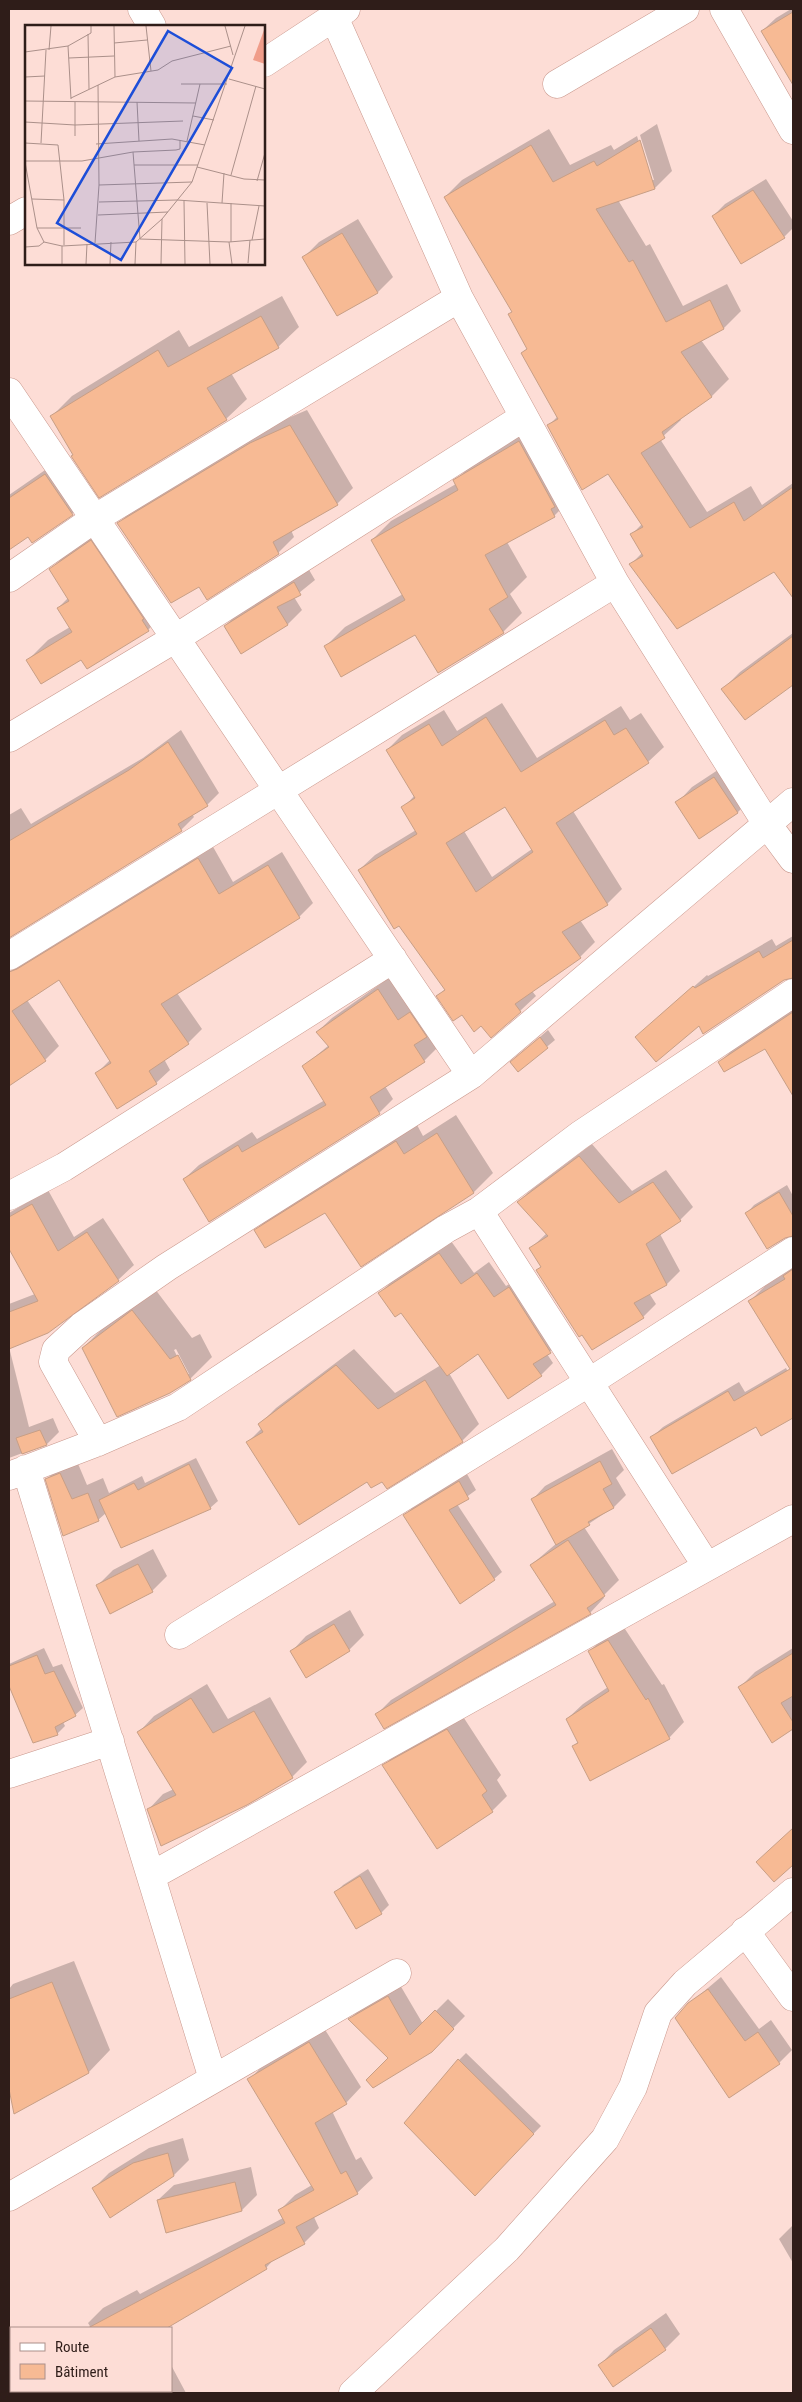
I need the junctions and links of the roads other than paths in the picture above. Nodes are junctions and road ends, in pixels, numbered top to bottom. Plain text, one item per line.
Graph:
1 (142, 9) edge
2 (685, 9) edge
3 (724, 9) edge
4 (340, 13) edge
5 (151, 25) edge
6 (265, 62) edge
7 (557, 84) dead end
8 (793, 130) edge
9 (25, 212) edge
10 (9, 221) edge
11 (459, 298) junction
12 (9, 392) edge
13 (524, 417) junction
14 (94, 519) junction
15 (9, 578) edge
16 (615, 583) junction
17 (176, 638) junction
18 (9, 738) edge
19 (279, 791) junction
20 (793, 802) edge
21 (767, 824) junction
22 (793, 859) edge
23 (9, 956) edge
24 (393, 959) junction
25 (793, 993) edge
26 (471, 1075) junction
27 (9, 1196) edge
28 (479, 1211) junction
29 (793, 1250) edge
30 (588, 1383) junction
31 (98, 1442) junction
32 (17, 1472) edge
33 (793, 1519) edge
34 (706, 1565) junction
35 (179, 1635) dead end
36 (110, 1741) junction
37 (9, 1774) edge
38 (151, 1876) junction
39 (793, 1892) edge
40 (745, 1931) junction
41 (397, 1973) dead end
42 (793, 1997) edge
43 (213, 2079) junction
44 (9, 2197) edge
45 (354, 2393) edge

1 - 5 street
2 - 7 street
3 - 8 street
4 - 6 street
4 - 11 street
9 - 10 street
11 - 13 street
11 - 14 street
12 - 14 street
13 - 16 street
13 - 17 street
14 - 15 street
14 - 17 street
16 - 19 street
16 - 21 street
17 - 18 street
17 - 19 street
19 - 23 street
19 - 24 street
20 - 21 street
21 - 22 street
21 - 26 street
24 - 26 street
24 - 27 street
25 - 28 street
26 - 31 street
28 - 30 street
28 - 31 street
29 - 30 street
30 - 34 street
30 - 35 street
31 - 32 street
32 - 36 street
33 - 34 street
34 - 38 street
36 - 37 street
36 - 38 street
38 - 43 street
39 - 40 street
40 - 42 street
40 - 45 street
41 - 43 street
43 - 44 street

